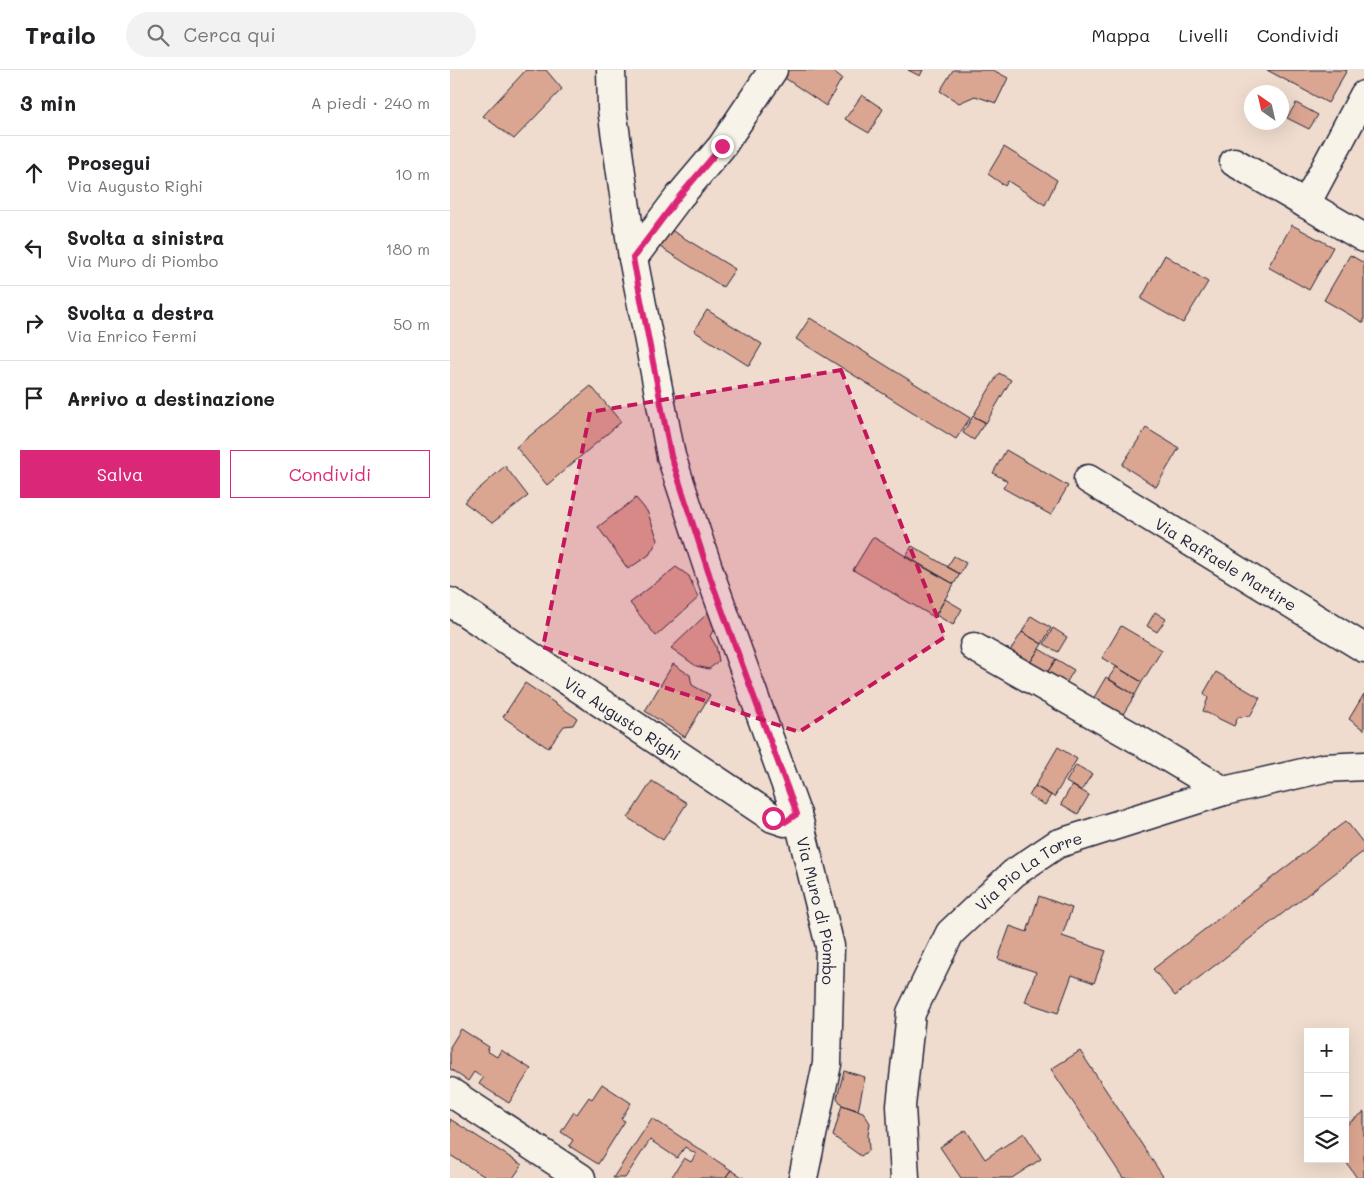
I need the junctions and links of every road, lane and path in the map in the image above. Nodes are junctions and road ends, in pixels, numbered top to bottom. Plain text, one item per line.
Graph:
1 (610, 70) edge
2 (773, 70) edge
3 (1364, 95) edge
4 (1234, 162) dead end
5 (1306, 204) junction
6 (1364, 238) edge
7 (633, 258) junction
8 (1088, 479) dead end
9 (450, 602) edge
10 (974, 647) dead end
11 (1364, 648) edge
12 (1364, 766) edge
13 (1224, 791) junction
14 (797, 814) junction
15 (450, 1092) edge
16 (581, 1178) edge
17 (803, 1178) edge
18 (905, 1178) edge

1 - 7 street, Via Muro di Piombo
2 - 7 street
3 - 5 street
4 - 5 street
5 - 6 street
7 - 14 street, Via Muro di Piombo
8 - 11 street, Via Raffaele Martire
9 - 14 street, Via Augusto Righi
10 - 13 street
12 - 13 street, Via Pio La Torre
13 - 18 street, Via Pio La Torre
14 - 17 street, Via Muro di Piombo
15 - 16 street

